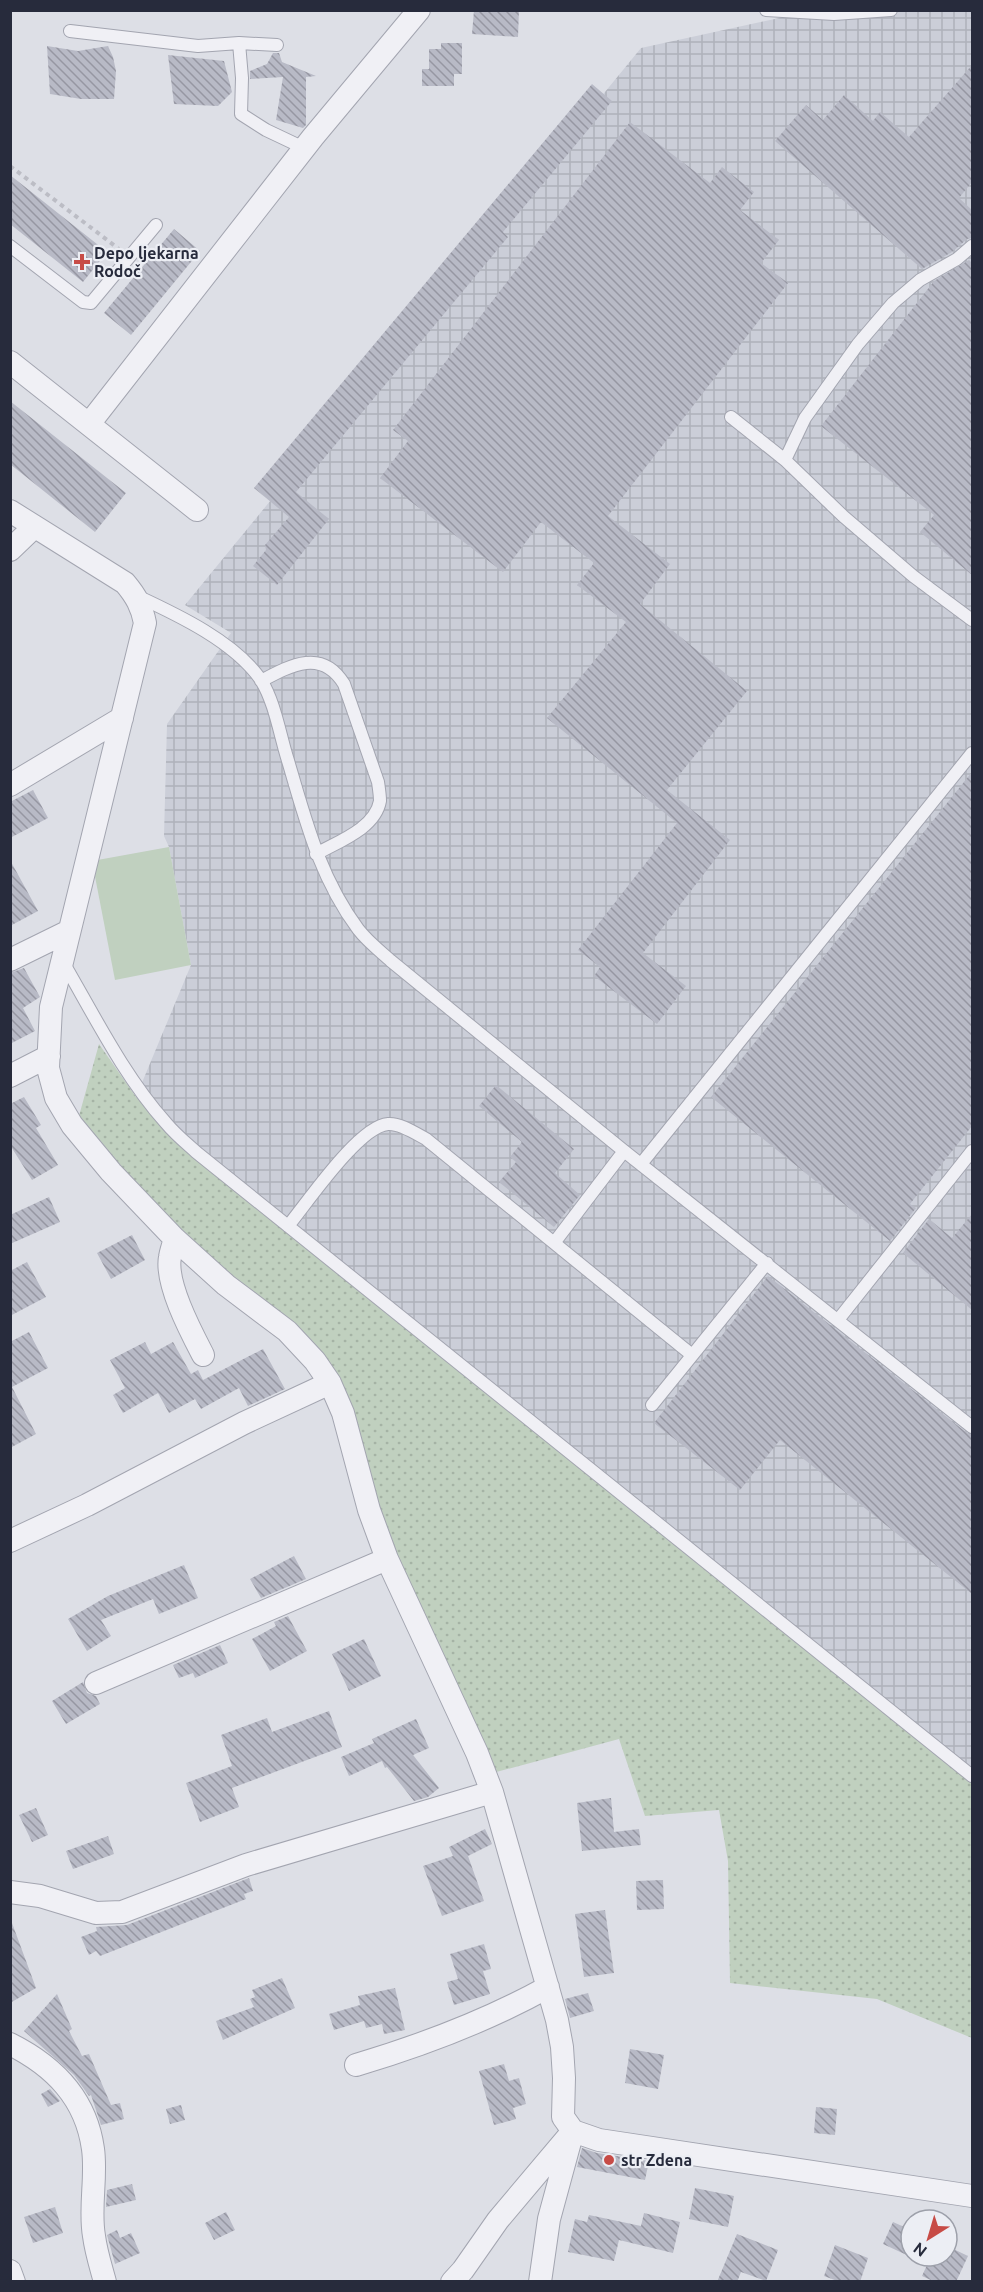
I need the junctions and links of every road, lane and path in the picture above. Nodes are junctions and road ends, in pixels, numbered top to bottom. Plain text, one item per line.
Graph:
1 (419, 10) edge
2 (766, 10) edge
3 (891, 10) edge
4 (70, 31) dead end
5 (239, 43) junction
6 (277, 45) dead end
7 (304, 148) junction
8 (10, 166) edge
9 (156, 225) dead end
10 (10, 246) edge
11 (972, 246) edge
12 (129, 257) junction
13 (10, 362) edge
14 (731, 417) dead end
15 (89, 424) junction
16 (785, 460) junction
17 (197, 510) dead end
18 (10, 511) edge
19 (34, 527) junction
20 (10, 550) edge
21 (135, 595) junction
22 (972, 620) edge
23 (261, 681) junction
24 (122, 718) junction
25 (972, 753) edge
26 (10, 785) edge
27 (316, 854) junction
28 (69, 931) junction
29 (10, 960) edge
30 (62, 960) junction
31 (49, 1056) junction
32 (10, 1076) edge
33 (624, 1151) junction
34 (972, 1151) edge
35 (641, 1164) junction
36 (288, 1226) junction
37 (175, 1239) junction
38 (554, 1243) junction
39 (767, 1263) junction
40 (838, 1320) junction
41 (203, 1355) dead end
42 (692, 1355) junction
43 (330, 1383) junction
44 (652, 1405) dead end
45 (972, 1426) edge
46 (10, 1541) edge
47 (387, 1559) junction
48 (96, 1683) dead end
49 (972, 1776) edge
50 (492, 1792) junction
51 (10, 1892) edge
52 (548, 1987) junction
53 (10, 2044) edge
54 (356, 2065) dead end
55 (573, 2131) junction
56 (972, 2196) edge
57 (10, 2271) edge
58 (14, 2282) edge
59 (105, 2282) edge
60 (452, 2282) edge
61 (540, 2282) edge

1 - 7 street
2 - 3 lane
4 - 5 lane
5 - 6 lane
5 - 7 lane
7 - 15 street
8 - 12 path
9 - 12 lane
10 - 12 lane
11 - 16 lane
13 - 15 street
14 - 16 lane
15 - 17 street
16 - 22 lane
18 - 19 street
19 - 20 street
19 - 21 street
21 - 23 lane
21 - 24 street
23 - 27 lane
23 - 27 lane
24 - 26 street
24 - 28 street
25 - 35 lane
27 - 33 lane
28 - 29 street
28 - 30 street
30 - 31 street
30 - 36 lane
31 - 32 street
31 - 37 street
33 - 35 lane
33 - 38 lane
34 - 40 lane
35 - 39 lane
36 - 38 lane
36 - 49 lane
37 - 41 street
37 - 43 street
38 - 42 lane
39 - 40 lane
39 - 42 lane
40 - 45 lane
42 - 44 lane
43 - 46 street
43 - 47 street
47 - 48 street
47 - 50 street
50 - 51 street
50 - 52 street
52 - 54 street
52 - 55 street
53 - 59 street
55 - 56 street
55 - 60 street
55 - 61 street
57 - 58 street

